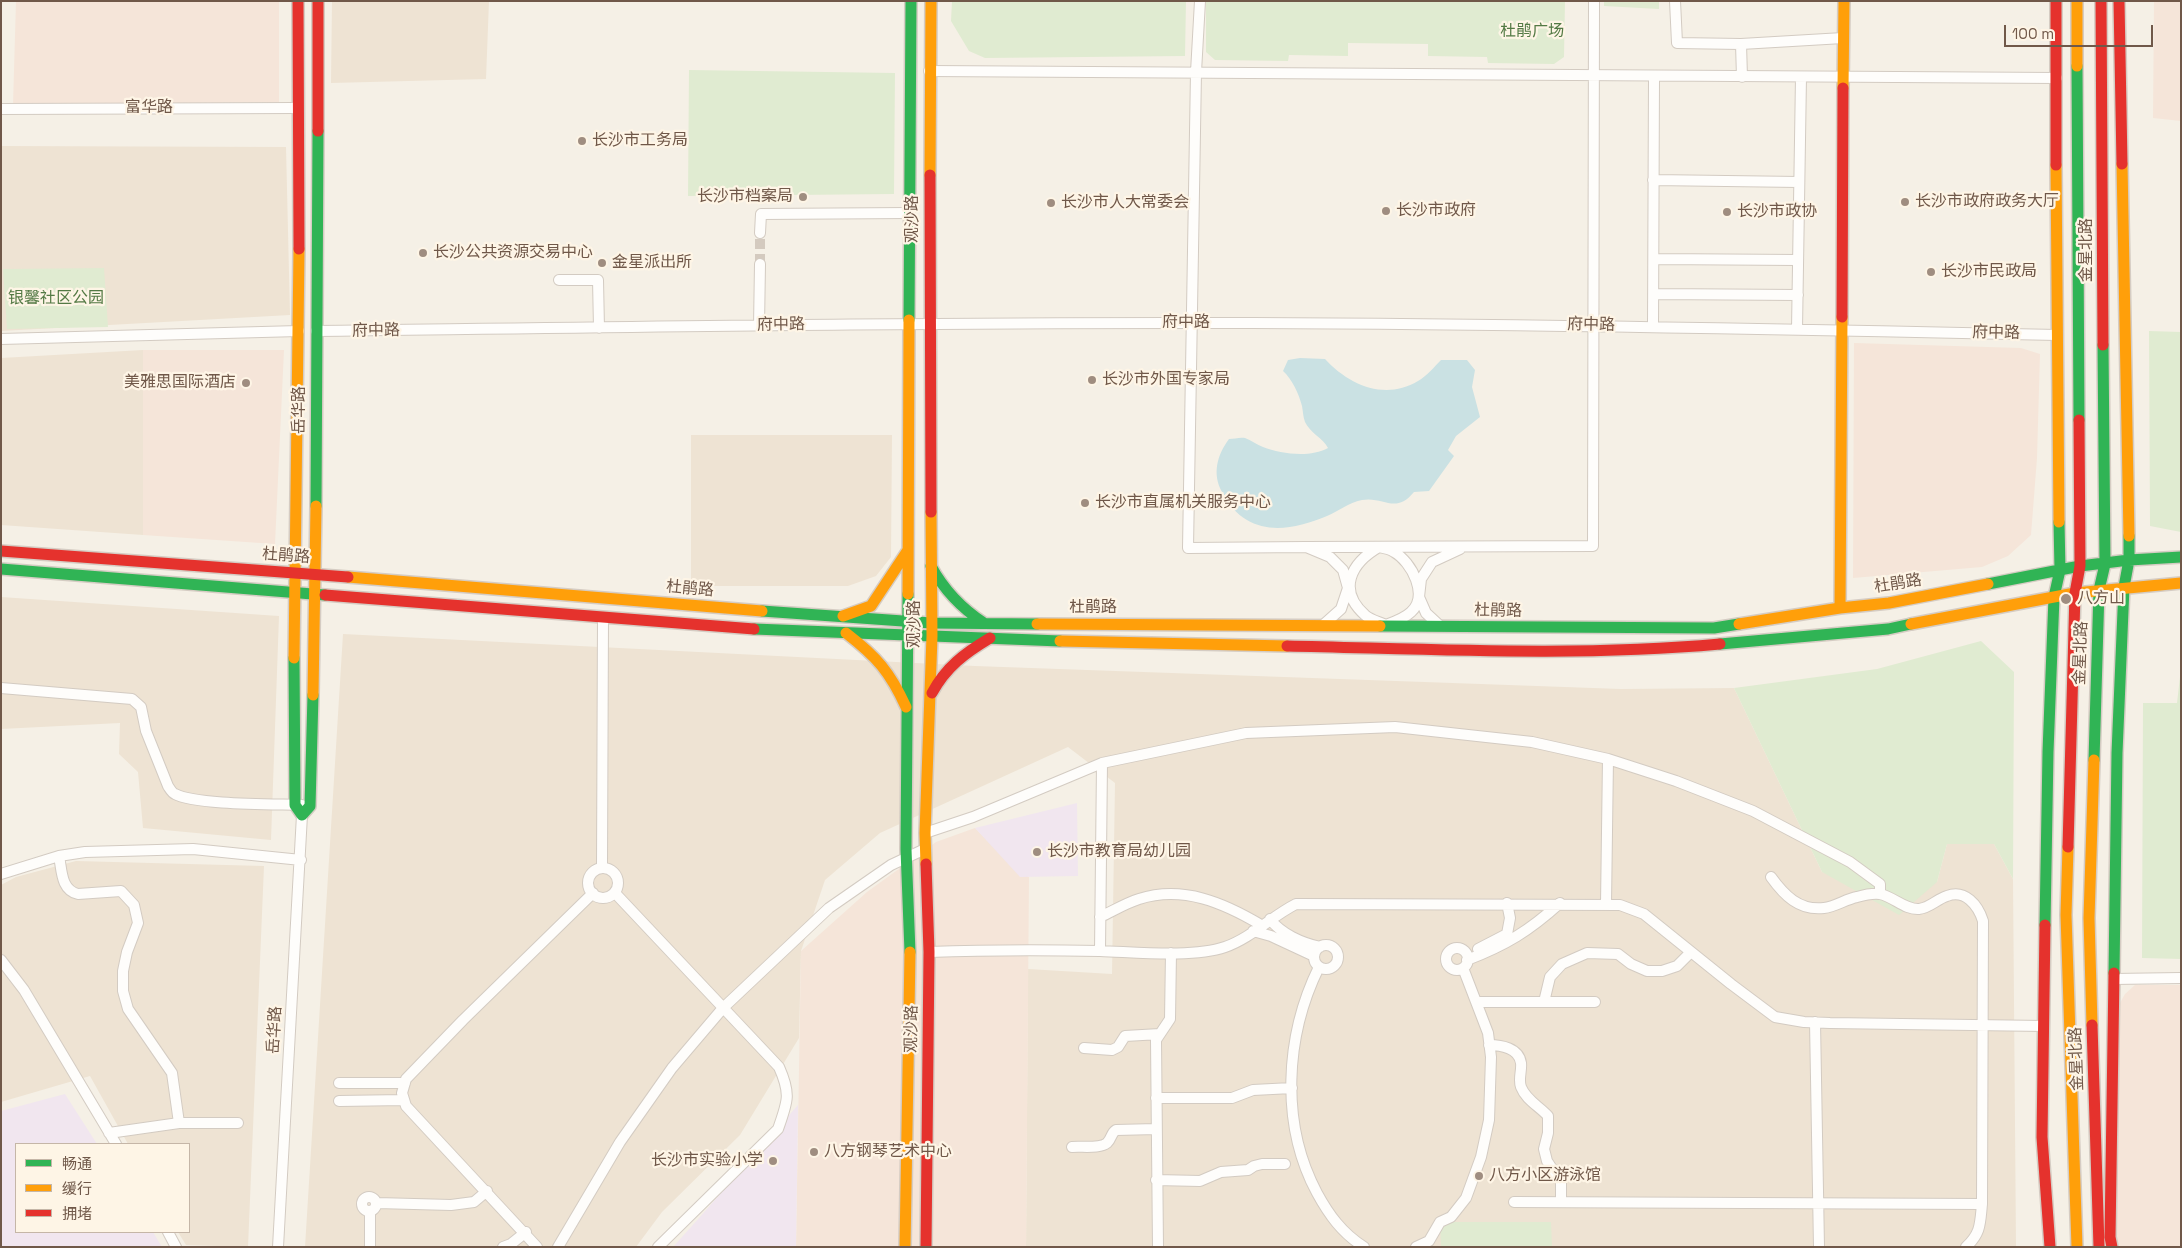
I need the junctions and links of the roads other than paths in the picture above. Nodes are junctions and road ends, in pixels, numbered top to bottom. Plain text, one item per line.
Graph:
1 (298, 1) edge
2 (318, 1) edge
3 (911, 1) edge
4 (931, 1) edge
5 (1200, 1) edge
6 (1594, 1) edge
7 (1675, 1) edge
8 (1844, 1) edge
9 (2056, 1) edge
10 (2077, 1) edge
11 (2101, 1) edge
12 (2119, 1) edge
13 (1843, 38) junction
14 (1741, 44) junction
15 (929, 71) junction
16 (1196, 72) junction
17 (1593, 76) junction
18 (1654, 76) junction
19 (1742, 77) junction
20 (1802, 77) junction
21 (1842, 77) junction
22 (2057, 78) junction
23 (298, 108) junction
24 (1, 109) edge
25 (1653, 180) junction
26 (1799, 182) junction
27 (909, 213) junction
28 (760, 233) tunnel mouth
29 (1655, 259) junction
30 (1798, 260) junction
31 (760, 264) tunnel mouth
32 (559, 280) dead end
33 (1655, 294) junction
34 (1798, 295) junction
35 (1192, 323) junction
36 (909, 324) junction
37 (929, 324) junction
38 (1593, 325) junction
39 (759, 326) junction
40 (1654, 326) junction
41 (599, 328) junction
42 (1798, 329) junction
43 (1841, 330) junction
44 (299, 331) junction
45 (316, 332) junction
46 (2057, 334) junction
47 (1, 339) edge
48 (1467, 546) junction
49 (1306, 547) junction
50 (1379, 547) junction
51 (908, 550) junction
52 (1, 551) edge
53 (2181, 557) edge
54 (2129, 560) junction
55 (930, 564) junction
56 (2105, 564) junction
57 (2080, 566) junction
58 (1, 569) edge
59 (2060, 570) junction
60 (294, 573) junction
61 (316, 574) junction
62 (2181, 583) edge
63 (2124, 587) junction
64 (1348, 588) junction
65 (2099, 590) junction
66 (294, 593) junction
67 (2075, 593) junction
68 (316, 594) junction
69 (1419, 597) junction
70 (2054, 597) junction
71 (1840, 608) junction
72 (604, 617) junction
73 (837, 617) junction
74 (908, 622) junction
75 (931, 623) junction
76 (984, 623) junction
77 (1386, 625) junction
78 (1322, 626) junction
79 (1440, 626) junction
80 (846, 633) junction
81 (908, 636) junction
82 (932, 636) junction
83 (990, 638) junction
84 (1, 688) edge
85 (930, 698) junction
86 (907, 711) junction
87 (1608, 759) junction
88 (1102, 763) junction
89 (295, 805) junction
90 (310, 806) junction
91 (302, 815) junction
92 (925, 833) junction
93 (926, 849) junction
94 (59, 856) junction
95 (906, 858) junction
96 (301, 860) junction
97 (602, 868) junction
98 (1, 874) edge
99 (1771, 877) dead end
100 (593, 893) junction
101 (615, 893) junction
102 (1880, 894) junction
103 (1507, 903) junction
104 (1560, 904) junction
105 (1606, 904) junction
106 (1100, 917) junction
107 (1261, 925) junction
108 (1100, 951) junction
109 (930, 952) junction
110 (1171, 952) junction
111 (1317, 952) junction
112 (1691, 952) junction
113 (1, 960) edge
114 (1465, 960) junction
115 (1319, 967) junction
116 (2181, 978) edge
117 (2114, 979) junction
118 (1477, 1002) junction
119 (1544, 1002) junction
120 (1595, 1002) dead end
121 (722, 1008) junction
122 (1815, 1022) junction
123 (1983, 1025) junction
124 (2044, 1026) junction
125 (1160, 1034) junction
126 (1489, 1045) junction
127 (1084, 1048) dead end
128 (339, 1083) dead end
129 (405, 1083) junction
130 (1292, 1088) junction
131 (1156, 1098) junction
132 (404, 1100) junction
133 (339, 1101) dead end
134 (180, 1123) junction
135 (238, 1123) dead end
136 (1156, 1129) junction
137 (109, 1133) junction
138 (115, 1143) edge
139 (1072, 1147) dead end
140 (1285, 1164) dead end
141 (1156, 1180) junction
142 (487, 1191) junction
143 (1514, 1202) dead end
144 (1561, 1202) junction
145 (1818, 1203) junction
146 (1982, 1204) junction
147 (526, 1232) junction
148 (169, 1233) edge
149 (176, 1247) edge
150 (278, 1247) edge
151 (370, 1247) edge
152 (503, 1247) edge
153 (537, 1247) edge
154 (558, 1247) edge
155 (658, 1247) edge
156 (905, 1247) edge
157 (926, 1247) edge
158 (1158, 1247) edge
159 (1364, 1247) edge
160 (1416, 1247) edge
161 (1819, 1247) edge
162 (1966, 1247) edge
163 (2050, 1247) edge
164 (2076, 1247) edge
165 (2099, 1247) edge
166 (2112, 1247) edge

1 - 23 main road, 岳华路
2 - 45 main road, 岳华路
3 - 27 main road, 观沙路
4 - 15 main road, 观沙路
5 - 16 street
6 - 17 street
7 - 14 street
8 - 13 main road
9 - 22 main road
10 - 57 main road, 金星北路
11 - 56 main road, 金星北路
12 - 54 main road
13 - 14 street
13 - 21 main road
14 - 19 street
15 - 16 street
15 - 37 main road, 观沙路
16 - 17 street
16 - 35 street
17 - 18 street
17 - 38 street
18 - 19 street
18 - 25 street
19 - 20 street
20 - 21 street
20 - 26 street
21 - 22 street
21 - 43 main road
22 - 46 main road
23 - 24 street, 富华路
23 - 44 main road, 岳华路
25 - 26 street
25 - 29 street
26 - 30 street
27 - 28 street
27 - 36 main road, 观沙路
29 - 30 street
29 - 33 street
30 - 34 street
31 - 39 street
32 - 41 street
33 - 34 street
33 - 40 street
34 - 42 street
35 - 37 street, 府中路
35 - 38 street, 府中路
35 - 49 street
36 - 37 street, 府中路
36 - 39 street, 府中路
36 - 51 main road, 观沙路
37 - 55 main road, 观沙路
38 - 40 street, 府中路
38 - 48 street
39 - 41 street, 府中路
40 - 42 street, 府中路
41 - 45 street, 府中路
42 - 43 street, 府中路
43 - 46 street, 府中路
43 - 71 main road
44 - 47 street
44 - 60 main road, 岳华路
45 - 61 main road, 岳华路
46 - 59 main road
48 - 50 street
48 - 69 street
49 - 50 street
49 - 64 street
50 - 64 street
50 - 69 street
51 - 73 main road
51 - 74 main road, 观沙路
52 - 60 main road, 杜鹃路
53 - 54 main road, 杜鹃路
54 - 56 main road, 杜鹃路
54 - 63 main road
55 - 75 main road, 观沙路
55 - 76 main road
56 - 57 main road, 杜鹃路
56 - 65 main road, 金星北路
57 - 59 main road, 杜鹃路
57 - 67 main road, 金星北路
58 - 66 main road, 杜鹃路
59 - 70 main road
59 - 71 main road, 杜鹃路
60 - 61 main road, 杜鹃路
60 - 66 main road, 岳华路
61 - 68 main road, 岳华路
61 - 73 main road, 杜鹃路
62 - 63 main road, 杜鹃路
63 - 65 main road, 杜鹃路
63 - 117 main road
64 - 77 street
64 - 78 street
65 - 67 main road, 杜鹃路
65 - 165 main road, 金星北路
66 - 68 main road, 杜鹃路
66 - 89 main road, 岳华路
67 - 70 main road, 杜鹃路
67 - 164 main road, 金星北路
68 - 72 main road, 杜鹃路
68 - 90 main road, 岳华路
69 - 77 street
69 - 79 street
70 - 83 main road, 杜鹃路
70 - 124 main road
71 - 79 main road, 杜鹃路
72 - 80 main road, 杜鹃路
72 - 97 street
73 - 74 main road, 杜鹃路
74 - 75 main road, 杜鹃路
74 - 81 main road, 观沙路
75 - 76 main road, 杜鹃路
75 - 82 main road, 观沙路
76 - 78 main road, 杜鹃路
77 - 78 main road, 杜鹃路
77 - 79 main road, 杜鹃路
80 - 81 main road, 杜鹃路
80 - 86 main road
81 - 82 main road, 杜鹃路
81 - 86 main road, 观沙路
82 - 83 main road, 杜鹃路
82 - 85 main road, 观沙路
83 - 85 main road
84 - 89 street
85 - 92 main road, 观沙路
86 - 95 main road, 观沙路
87 - 88 street
87 - 102 street
87 - 105 street
88 - 92 street
88 - 106 street
89 - 90 street
89 - 91 main road
90 - 91 main road
91 - 96 street, 岳华路
92 - 93 main road, 观沙路
93 - 95 street
93 - 109 main road, 观沙路
94 - 96 street
94 - 98 street
94 - 134 street
95 - 121 street
95 - 156 main road, 观沙路
96 - 150 street, 岳华路
97 - 100 street
97 - 101 street
99 - 102 street
100 - 101 street
100 - 129 street
101 - 121 street
102 - 123 street
103 - 104 street
103 - 107 street
103 - 114 street
104 - 105 street
104 - 114 street
105 - 112 street
106 - 107 street
106 - 108 street
107 - 110 street
107 - 111 street
107 - 111 street
108 - 109 street
108 - 110 street
109 - 157 main road, 观沙路
110 - 125 street
111 - 115 street
111 - 115 street
112 - 119 street
112 - 122 street
113 - 137 street
114 - 118 street
115 - 130 street
116 - 117 street
117 - 166 main road
118 - 119 street
118 - 126 street
119 - 120 street
121 - 154 street
121 - 155 street
122 - 123 street
122 - 145 street
123 - 124 street
123 - 146 street
124 - 163 main road
125 - 127 street
125 - 131 street
126 - 144 street
126 - 160 street
128 - 129 street
129 - 132 street
130 - 131 street
130 - 159 street
131 - 136 street
132 - 133 street
132 - 142 street
134 - 135 street
134 - 137 street
136 - 139 street
136 - 141 street
137 - 138 street
140 - 141 street
141 - 158 street
142 - 147 street
142 - 151 street
143 - 144 street
144 - 145 street
145 - 146 street
145 - 161 street
146 - 162 street
147 - 152 street
147 - 153 street
148 - 149 street

